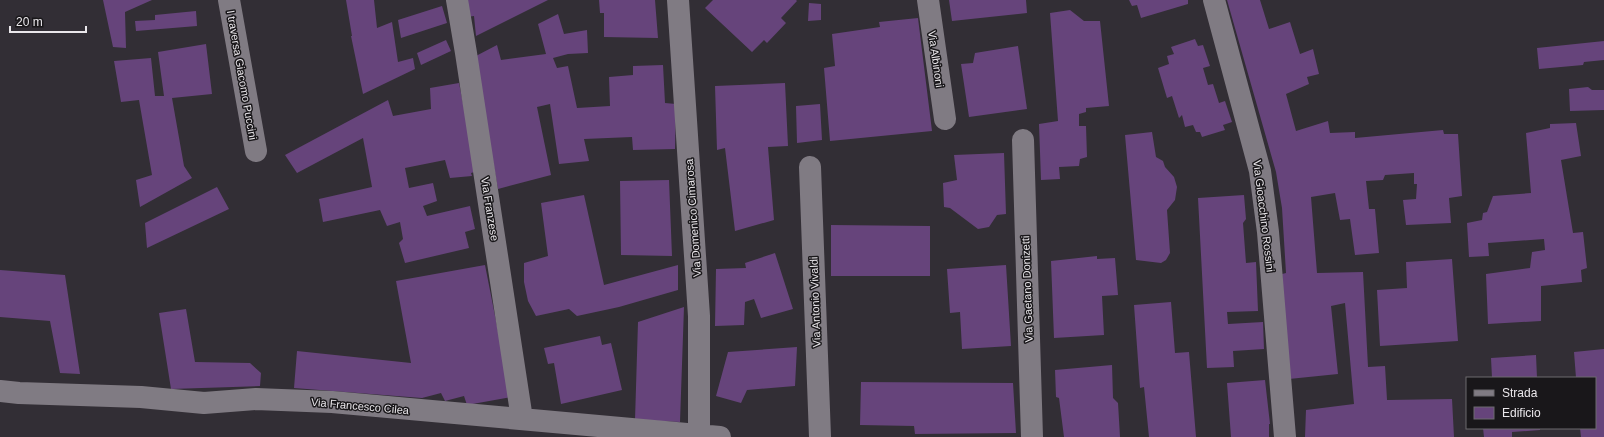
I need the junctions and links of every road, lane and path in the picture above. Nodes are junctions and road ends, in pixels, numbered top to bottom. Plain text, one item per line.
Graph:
1 (229, 0) edge
2 (457, 0) edge
3 (678, 0) edge
4 (928, 0) edge
5 (1214, 0) edge
6 (945, 119) dead end
7 (1023, 140) dead end
8 (256, 151) dead end
9 (810, 167) dead end
10 (0, 391) edge
11 (522, 419) junction
12 (710, 436) edge
13 (820, 437) edge
14 (1032, 437) edge
15 (1285, 437) edge

1 - 8 street, I traversa Giacomo Puccini
2 - 11 street, Via Franzese
3 - 12 street, Via Domenico Cimarosa
4 - 6 street, Via Albinoni
5 - 15 street, Via Gioacchino Rossini
7 - 14 street, Via Gaetano Donizetti
9 - 13 street, Via Antonio Vivaldi
10 - 11 street, Via Francesco Cilea
11 - 12 street, Via Francesco Cilea

